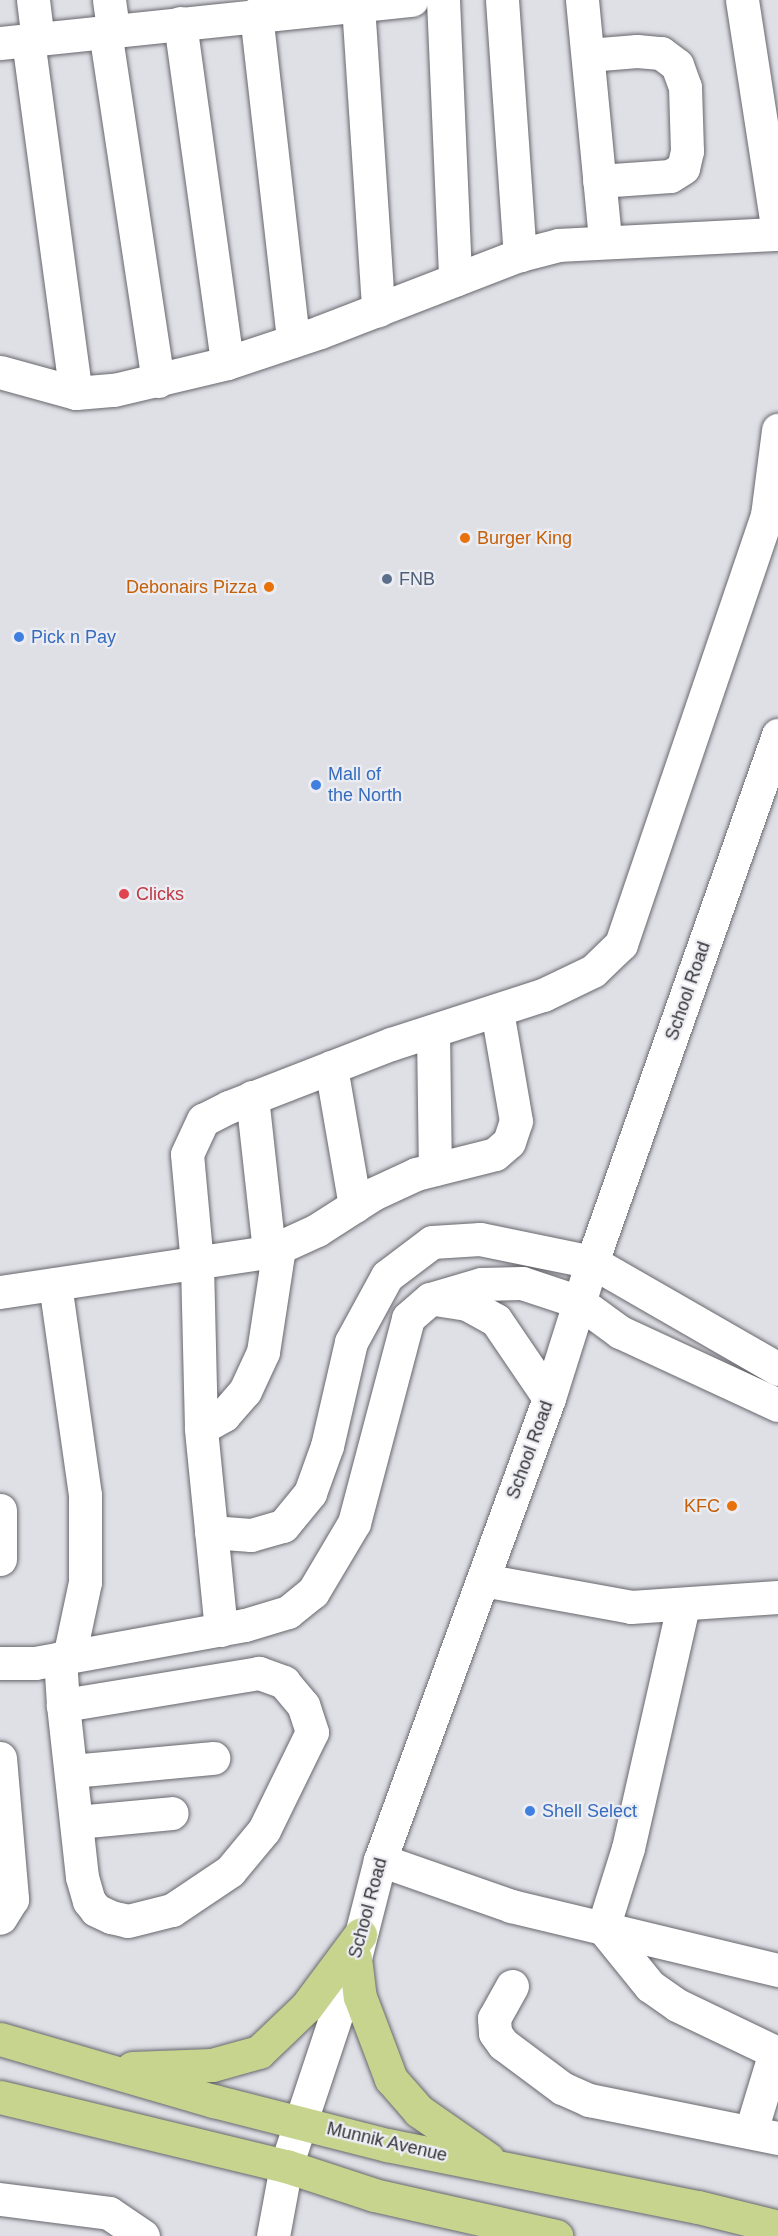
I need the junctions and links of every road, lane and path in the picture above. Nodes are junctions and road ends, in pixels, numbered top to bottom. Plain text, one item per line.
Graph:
1 (33, 0) edge
2 (412, 0) edge
3 (443, 0) edge
4 (502, 0) edge
5 (582, 0) edge
6 (742, 0) edge
7 (351, 3) edge
8 (262, 9) edge
9 (189, 15) edge
10 (109, 20) edge
11 (22, 40) edge
12 (588, 55) junction
13 (599, 181) junction
14 (778, 233) edge
15 (605, 241) junction
16 (520, 255) junction
17 (455, 280) junction
18 (378, 310) junction
19 (293, 341) junction
20 (227, 363) junction
21 (0, 372) edge
22 (158, 381) junction
23 (76, 393) junction
24 (778, 430) edge
25 (778, 735) edge
26 (497, 1011) junction
27 (433, 1032) junction
28 (331, 1066) junction
29 (252, 1097) junction
30 (435, 1169) junction
31 (355, 1206) junction
32 (274, 1250) junction
33 (592, 1262) junction
34 (197, 1263) junction
35 (55, 1284) junction
36 (0, 1292) edge
37 (430, 1299) junction
38 (579, 1302) junction
39 (778, 1369) edge
40 (549, 1398) junction
41 (778, 1405) edge
42 (201, 1428) junction
43 (0, 1510) edge
44 (211, 1532) junction
45 (0, 1559) edge
46 (483, 1580) junction
47 (778, 1597) edge
48 (683, 1606) junction
49 (220, 1630) junction
50 (65, 1657) junction
51 (0, 1663) edge
52 (63, 1705) junction
53 (0, 1758) edge
54 (213, 1758) dead end
55 (72, 1771) junction
56 (172, 1813) dead end
57 (77, 1822) junction
58 (380, 1860) junction
59 (0, 1918) edge
60 (603, 1928) junction
61 (357, 1947) junction
62 (778, 1970) edge
63 (512, 1986) dead end
64 (0, 2039) edge
65 (777, 2053) edge
66 (106, 2069) junction
67 (0, 2097) edge
68 (299, 2121) junction
69 (765, 2135) edge
70 (497, 2165) junction
71 (286, 2166) junction
72 (0, 2199) edge
73 (778, 2227) edge
74 (143, 2236) edge
75 (273, 2236) edge
76 (556, 2236) edge

1 - 11 street
2 - 7 street
3 - 17 street
4 - 16 street
5 - 12 street
6 - 14 street
7 - 8 street
7 - 18 street
8 - 9 street
8 - 19 street
9 - 10 street
9 - 20 street
10 - 11 street
10 - 22 street
11 - 23 street
12 - 13 street
12 - 13 street
13 - 15 street
14 - 15 street
15 - 16 street
16 - 17 street
17 - 18 street
18 - 19 street
19 - 20 street
20 - 22 street
21 - 23 street
22 - 23 street
24 - 26 street
25 - 33 street, School Road
26 - 27 street
26 - 30 street
27 - 28 street
27 - 30 street
28 - 29 street
28 - 31 street
29 - 32 street
29 - 34 street
30 - 31 street
31 - 32 street
32 - 34 street
32 - 42 street
33 - 38 street, School Road
33 - 39 street
33 - 44 street
34 - 35 street
34 - 42 street
35 - 36 street
35 - 50 street
37 - 38 street
37 - 40 street
37 - 49 street
38 - 40 street, School Road
38 - 41 street
40 - 46 street, School Road
42 - 44 street
43 - 45 street
44 - 49 street
46 - 48 street
46 - 58 street, School Road
47 - 48 street
48 - 60 street
49 - 50 street
50 - 51 street
50 - 52 street
52 - 55 street
52 - 57 street
53 - 59 street
54 - 55 street
55 - 57 street
56 - 57 street
58 - 60 street
58 - 61 street, School Road
60 - 62 street
60 - 65 street
61 - 66 main road
61 - 68 street, School Road
61 - 70 main road
63 - 69 street
64 - 66 main road, Munnik Avenue
65 - 69 street
66 - 68 main road, Munnik Avenue
67 - 71 main road
68 - 70 main road, Munnik Avenue
68 - 71 street, School Road
70 - 73 main road, Munnik Avenue
71 - 75 street, School Road
71 - 76 main road
72 - 74 street

